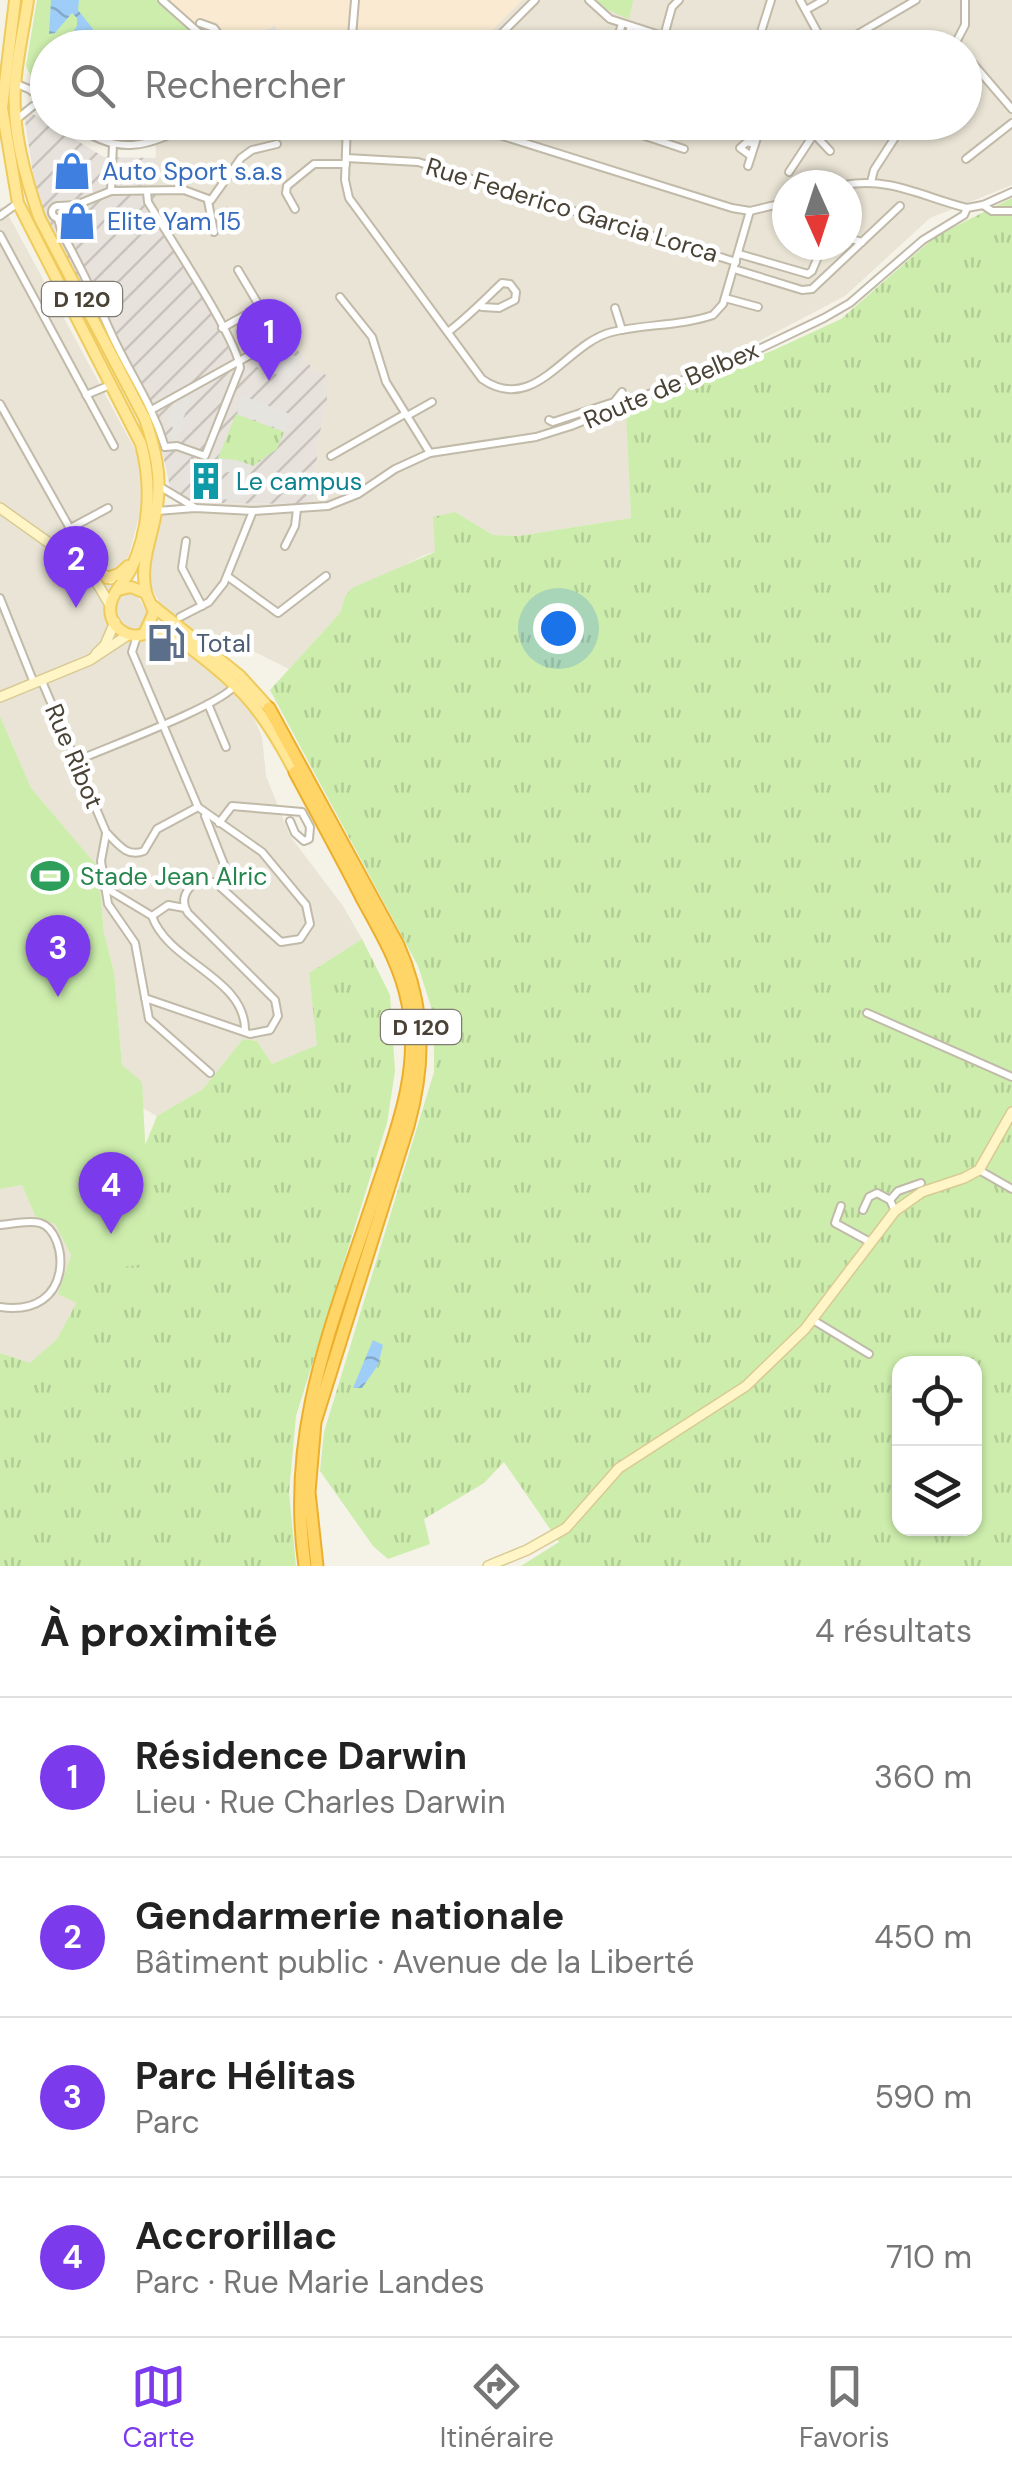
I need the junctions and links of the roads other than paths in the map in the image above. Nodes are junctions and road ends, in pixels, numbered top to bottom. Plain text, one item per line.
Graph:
1 (15, 0) edge
2 (28, 0) edge
3 (162, 0) edge
4 (354, 0) edge
5 (535, 0) edge
6 (589, 0) edge
7 (679, 0) edge
8 (771, 0) edge
9 (824, 0) edge
10 (916, 0) edge
11 (965, 0) edge
12 (803, 1) edge
13 (806, 10) junction
14 (200, 22) dead end
15 (627, 25) junction
16 (199, 30) edge
17 (215, 30) edge
18 (352, 30) edge
19 (505, 30) edge
20 (624, 30) edge
21 (626, 30) edge
22 (644, 30) edge
23 (666, 30) edge
24 (762, 30) edge
25 (817, 30) edge
26 (865, 30) edge
27 (962, 30) edge
28 (982, 75) edge
29 (6, 83) edge
30 (30, 94) edge
31 (30, 109) edge
32 (1012, 110) edge
33 (16, 120) junction
34 (1012, 123) edge
35 (100, 140) edge
36 (157, 140) edge
37 (347, 140) edge
38 (517, 140) edge
39 (657, 140) edge
40 (756, 140) edge
41 (810, 140) edge
42 (820, 140) edge
43 (893, 140) edge
44 (114, 144) junction
45 (277, 144) dead end
46 (755, 144) junction
47 (684, 149) dead end
48 (830, 151) dead end
49 (751, 156) junction
50 (966, 159) dead end
51 (346, 161) junction
52 (748, 166) dead end
53 (791, 170) edge
54 (871, 182) junction
55 (862, 183) edge
56 (111, 191) junction
57 (148, 192) junction
58 (1012, 192) edge
59 (95, 198) junction
60 (208, 200) junction
61 (18, 203) junction
62 (983, 205) junction
63 (772, 206) edge
64 (900, 206) dead end
65 (967, 208) junction
66 (295, 209) dead end
67 (750, 211) junction
68 (1012, 211) edge
69 (4, 215) edge
70 (22, 216) junction
71 (61, 217) junction
72 (214, 232) dead end
73 (0, 235) edge
74 (862, 242) edge
75 (817, 260) edge
76 (843, 260) edge
77 (737, 262) junction
78 (238, 270) dead end
79 (340, 297) dead end
80 (725, 298) junction
81 (482, 307) junction
82 (615, 308) dead end
83 (758, 308) dead end
84 (222, 328) junction
85 (622, 330) junction
86 (448, 332) junction
87 (288, 334) dead end
88 (104, 336) junction
89 (126, 358) junction
90 (240, 360) junction
91 (110, 385) junction
92 (622, 392) dead end
93 (86, 395) junction
94 (432, 402) dead end
95 (0, 404) edge
96 (153, 409) junction
97 (406, 415) junction
98 (550, 420) dead end
99 (570, 422) junction
100 (114, 446) dead end
101 (165, 447) junction
102 (430, 453) junction
103 (330, 456) dead end
104 (158, 471) junction
105 (159, 486) junction
106 (0, 508) edge
107 (108, 508) dead end
108 (195, 508) junction
109 (298, 509) junction
110 (157, 511) junction
111 (253, 511) junction
112 (70, 529) junction
113 (76, 540) junction
114 (186, 541) dead end
115 (284, 546) dead end
116 (138, 548) junction
117 (73, 561) junction
118 (93, 570) junction
119 (227, 576) junction
120 (326, 576) dead end
121 (107, 578) junction
122 (124, 587) junction
123 (146, 593) junction
124 (0, 598) edge
125 (110, 605) junction
126 (153, 606) junction
127 (202, 606) junction
128 (180, 617) dead end
129 (115, 622) junction
130 (136, 635) junction
131 (90, 660) junction
132 (38, 681) junction
133 (236, 684) junction
134 (0, 697) edge
135 (208, 704) junction
136 (270, 708) joint
137 (162, 723) junction
138 (226, 747) dead end
139 (76, 760) junction
140 (295, 772) joint
141 (201, 810) junction
142 (290, 821) dead end
143 (220, 823) junction
144 (106, 832) junction
145 (104, 887) junction
146 (224, 889) junction
147 (185, 908) junction
148 (152, 916) junction
149 (145, 998) junction
150 (867, 1013) dead end
151 (245, 1032) junction
152 (210, 1073) dead end
153 (1012, 1077) edge
154 (1012, 1112) edge
155 (980, 1170) junction
156 (921, 1183) dead end
157 (1012, 1189) edge
158 (890, 1200) junction
159 (841, 1206) dead end
160 (863, 1210) dead end
161 (895, 1211) junction
162 (0, 1226) edge
163 (871, 1242) junction
164 (0, 1307) edge
165 (812, 1320) junction
166 (868, 1354) dead end
167 (305, 1566) edge
168 (317, 1566) edge
169 (488, 1566) edge

1 - 29 main road, D 120
2 - 29 main road, D 120
3 - 16 street
4 - 18 street
5 - 19 street
6 - 15 street
7 - 23 street
8 - 24 street
9 - 13 street
10 - 26 street
11 - 27 street
12 - 13 street
13 - 25 street
14 - 17 street
15 - 20 street
15 - 21 street
15 - 22 street
28 - 32 street
29 - 30 street
29 - 33 main road, D 120
29 - 61 main road, D 120
31 - 33 street
33 - 88 main road, D 120
34 - 50 street
35 - 44 street
36 - 44 street
37 - 51 street
38 - 67 street
39 - 47 street
40 - 46 street
41 - 53 street
42 - 48 street
43 - 54 street
44 - 56 street
45 - 60 street
46 - 49 street
46 - 49 street
49 - 52 street
51 - 66 street, Rue Federico Garcia Lorca
51 - 77 street, Rue Federico Garcia Lorca
51 - 86 street
54 - 55 street
54 - 65 street
56 - 57 street
56 - 59 street
57 - 60 street
57 - 84 street
58 - 62 street, Route de Belbex
59 - 71 street
59 - 71 street
60 - 72 street
61 - 69 street
61 - 70 main road, D 120
62 - 65 street, Route de Belbex
62 - 68 street
63 - 67 street
64 - 74 street
65 - 99 street, Route de Belbex
67 - 77 street
69 - 70 street
70 - 91 main road, D 120
71 - 89 street
73 - 93 street
75 - 77 street
76 - 77 street
77 - 80 street
78 - 84 street
79 - 97 street
80 - 83 street
80 - 85 street
81 - 81 street
81 - 86 street
82 - 85 street
84 - 90 street
85 - 86 street
87 - 90 street
88 - 89 street
88 - 104 main road, D 120
89 - 96 street
90 - 96 street
90 - 101 street
91 - 93 street
91 - 116 main road, D 120
92 - 99 street
93 - 100 street
94 - 97 street
95 - 112 street
96 - 101 street
97 - 102 street
97 - 103 street
98 - 99 street
99 - 102 street, Route de Belbex
101 - 104 street
102 - 109 street, Route de Belbex
104 - 105 main road, D 120
105 - 108 street, Route de Belbex
105 - 110 main road, D 120
106 - 117 street
107 - 112 street
108 - 110 street, Route de Belbex
108 - 111 street, Route de Belbex
109 - 111 street, Route de Belbex
109 - 115 street
110 - 123 main road, D 120
111 - 119 street
112 - 113 street
113 - 117 street
113 - 118 street
114 - 127 street
116 - 121 main road
116 - 122 main road, D 120
117 - 118 street
117 - 125 street
118 - 121 street
119 - 120 street
119 - 127 street
121 - 122 street
122 - 123 main road
122 - 125 main road
123 - 126 main road
124 - 132 street, Rue Ribot
125 - 129 main road
126 - 130 main road
126 - 136 main road, D 120
127 - 128 street
129 - 130 main road
129 - 131 street
130 - 131 street
130 - 133 main road, D 120
130 - 137 street
131 - 132 street
132 - 134 street
132 - 139 street, Rue Ribot
133 - 135 street
133 - 140 main road, D 120
135 - 137 street
135 - 138 street
136 - 168 highway, D 120
137 - 139 street
137 - 141 street
139 - 144 street, Rue Ribot
140 - 167 highway, D 120
141 - 143 street
141 - 144 street
141 - 146 street
142 - 143 street
143 - 146 street
144 - 145 street
145 - 148 street
145 - 149 street
146 - 147 street
147 - 148 street
147 - 151 street
148 - 151 street
149 - 151 street
149 - 152 street
150 - 153 street
154 - 155 street
155 - 157 street
155 - 161 street
156 - 158 street
158 - 160 street
158 - 161 street
159 - 163 street
161 - 163 street
162 - 164 street
163 - 165 street
165 - 166 street
165 - 169 street

